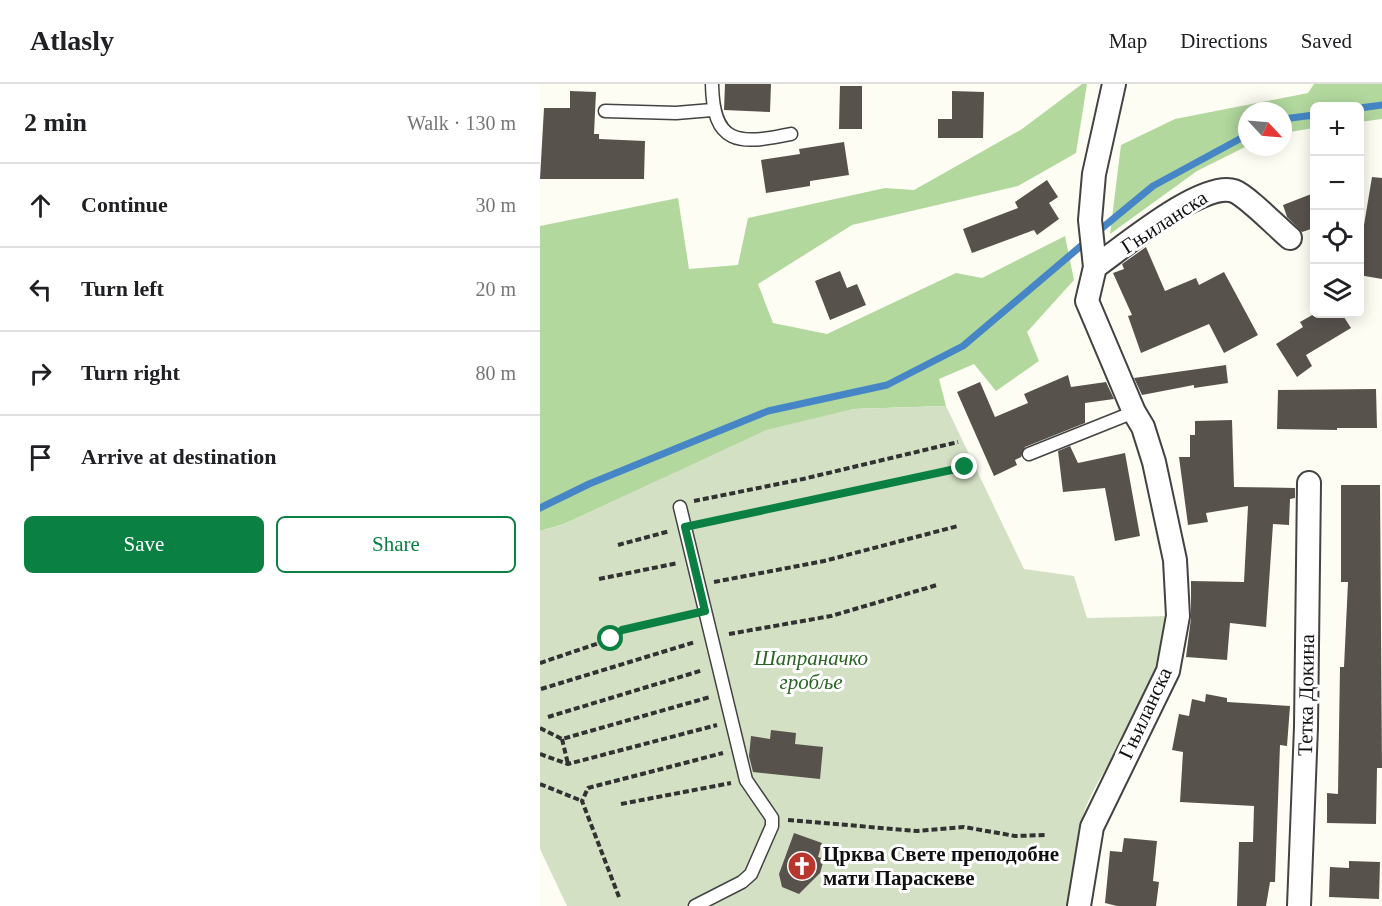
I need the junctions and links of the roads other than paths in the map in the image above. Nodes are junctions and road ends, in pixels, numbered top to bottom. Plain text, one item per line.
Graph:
1 (712, 84) edge
2 (1114, 84) edge
3 (712, 110) junction
4 (605, 111) dead end
5 (791, 134) dead end
6 (1290, 238) dead end
7 (1095, 263) junction
8 (1134, 412) junction
9 (1029, 454) dead end
10 (1309, 483) dead end
11 (680, 507) road end
12 (695, 906) edge
13 (1079, 906) edge
14 (1299, 906) edge

1 - 3 lane
2 - 7 street, Гњиланска
3 - 4 lane
3 - 5 lane
6 - 7 street, Гњиланска
7 - 8 street, Гњиланска
8 - 9 lane
8 - 13 street, Гњиланска
10 - 14 street, Тетка Докина
11 - 12 lane

